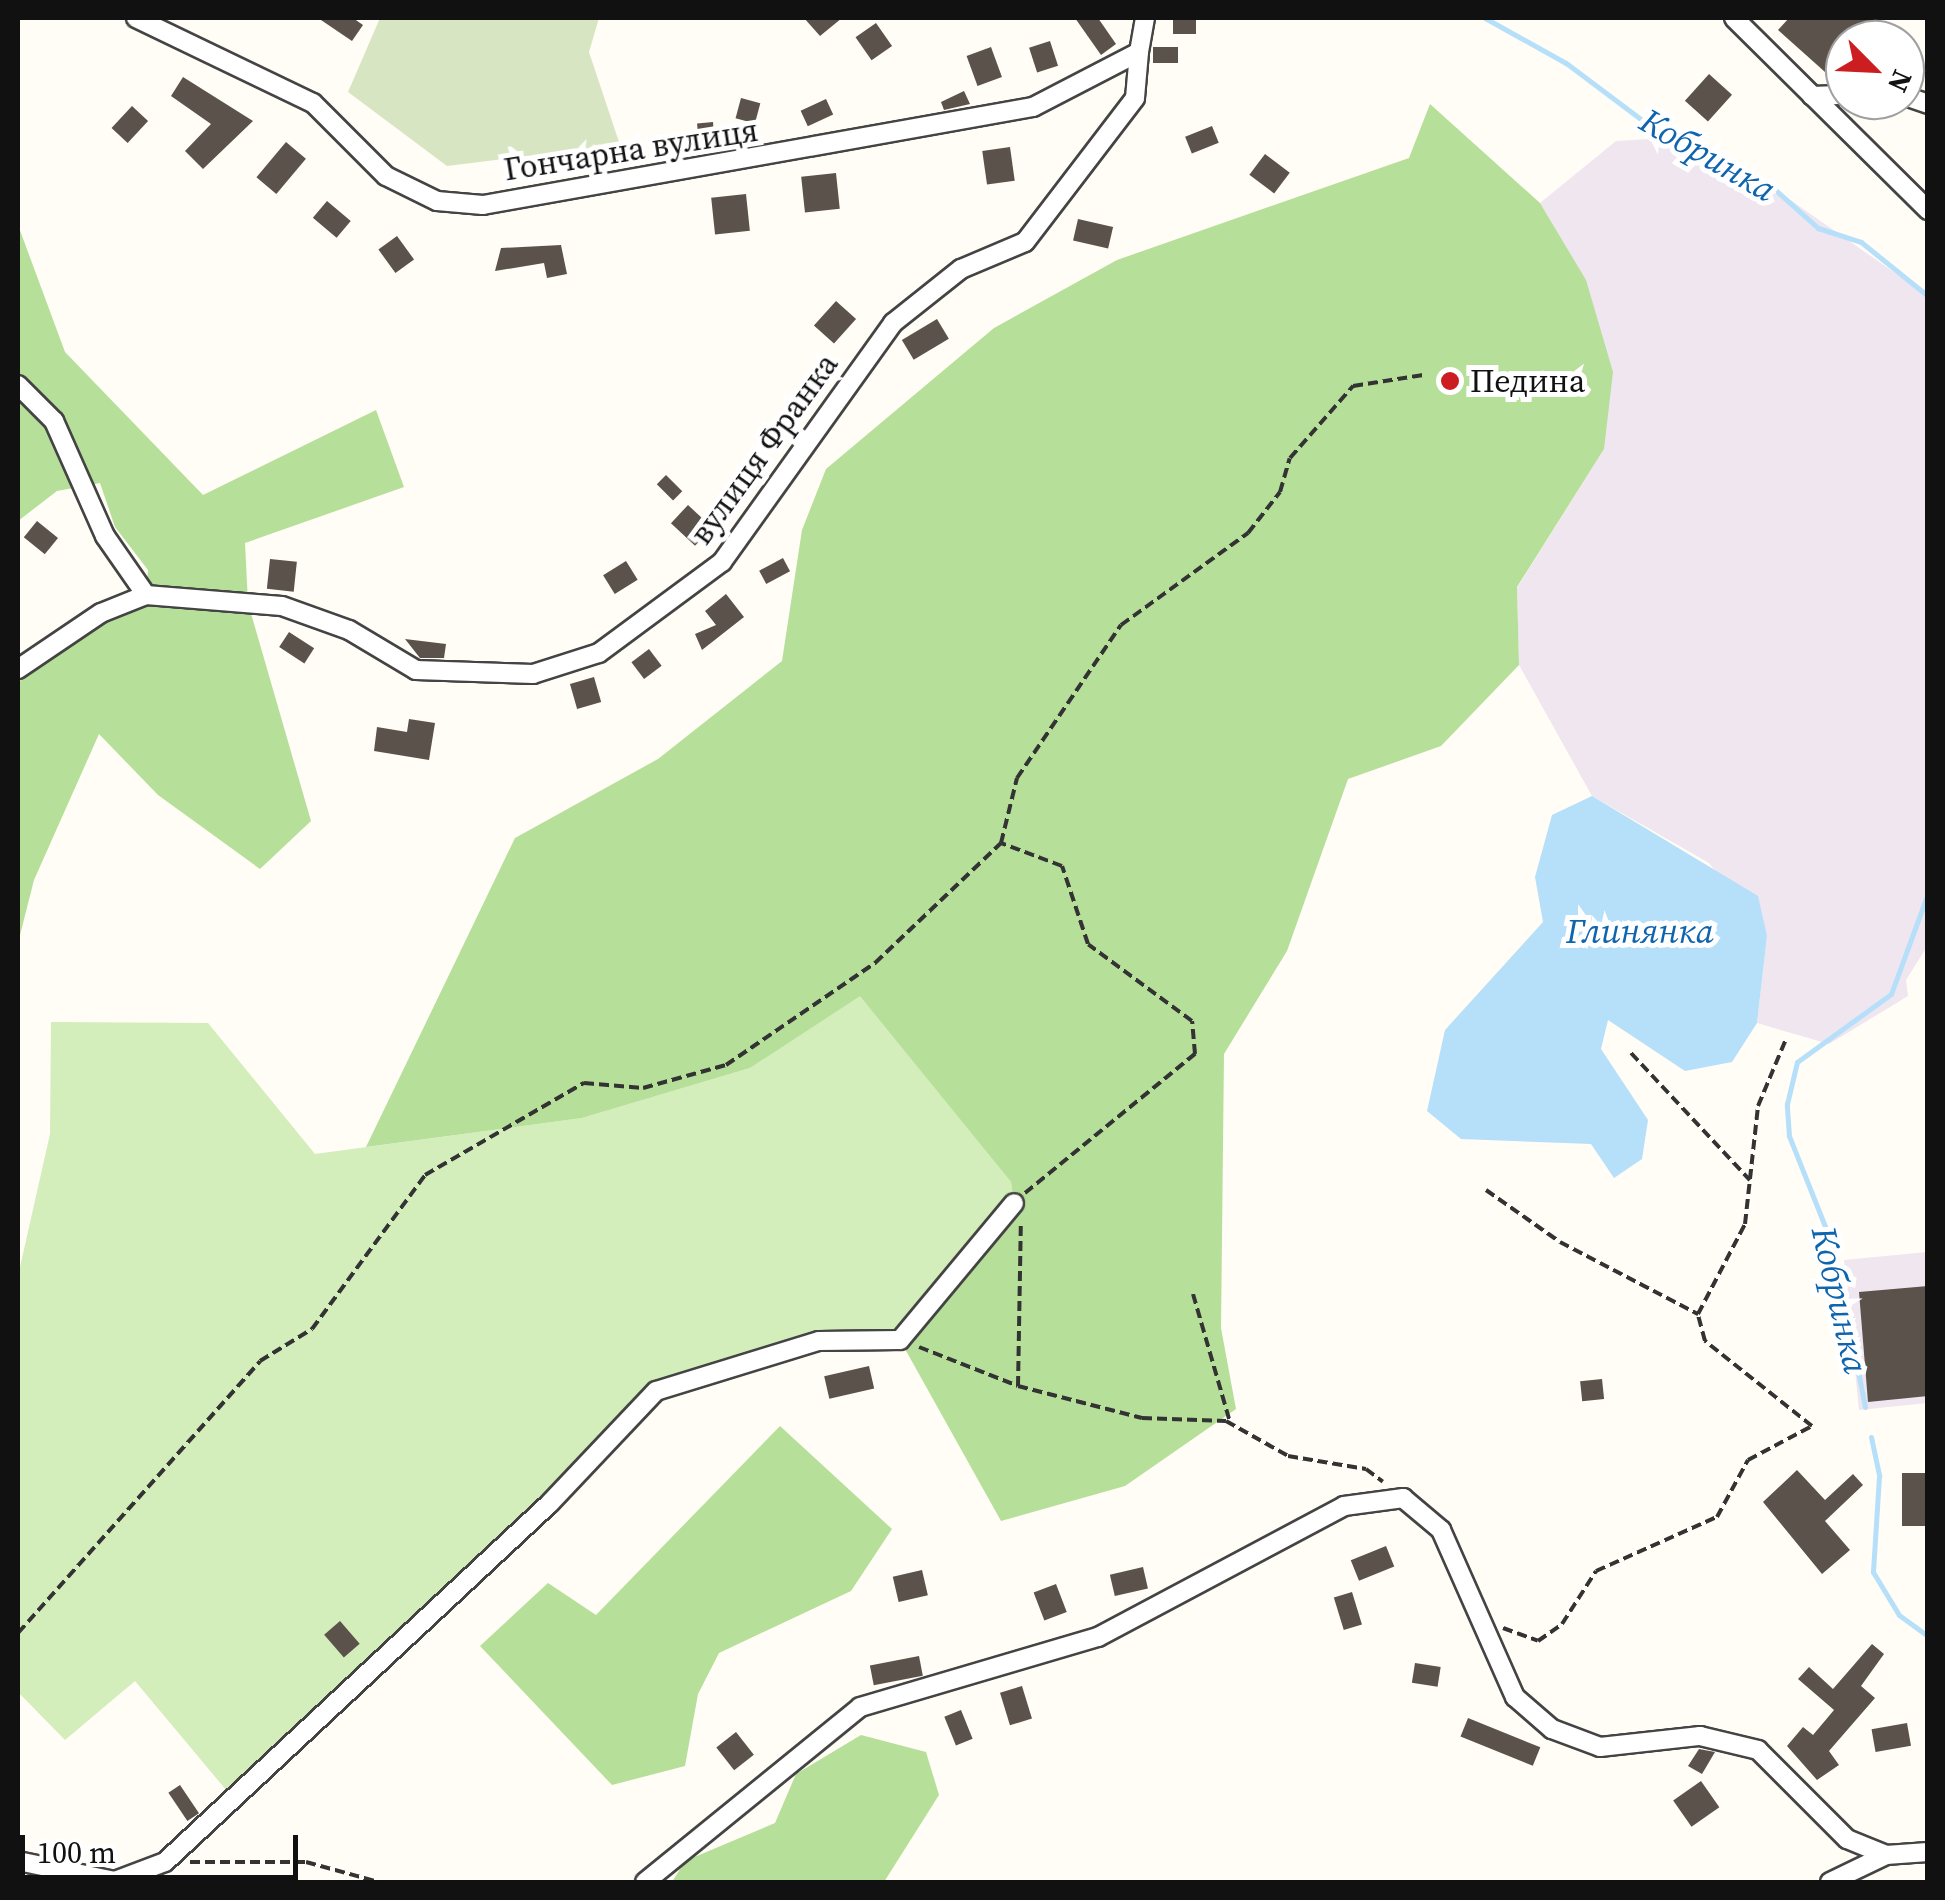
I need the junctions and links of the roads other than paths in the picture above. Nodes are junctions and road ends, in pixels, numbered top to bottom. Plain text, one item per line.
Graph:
1 (136, 18) edge
2 (1145, 18) edge
3 (1734, 18) edge
4 (1139, 52) junction
5 (1812, 96) junction
6 (1825, 96) edge
7 (1928, 210) edge
8 (18, 385) edge
9 (146, 595) junction
10 (18, 669) edge
11 (1018, 1200) road end
12 (1928, 1852) edge
13 (1886, 1855) junction
14 (18, 1861) edge
15 (645, 1882) edge
16 (1830, 1882) edge

1 - 4 street, Гончарна вулиця
2 - 4 street
3 - 5 street
4 - 9 street, вулиця Франка
5 - 6 street
5 - 7 street
8 - 9 street
9 - 10 street, вулиця Франка
11 - 14 street
12 - 13 street
13 - 15 street
13 - 16 street

